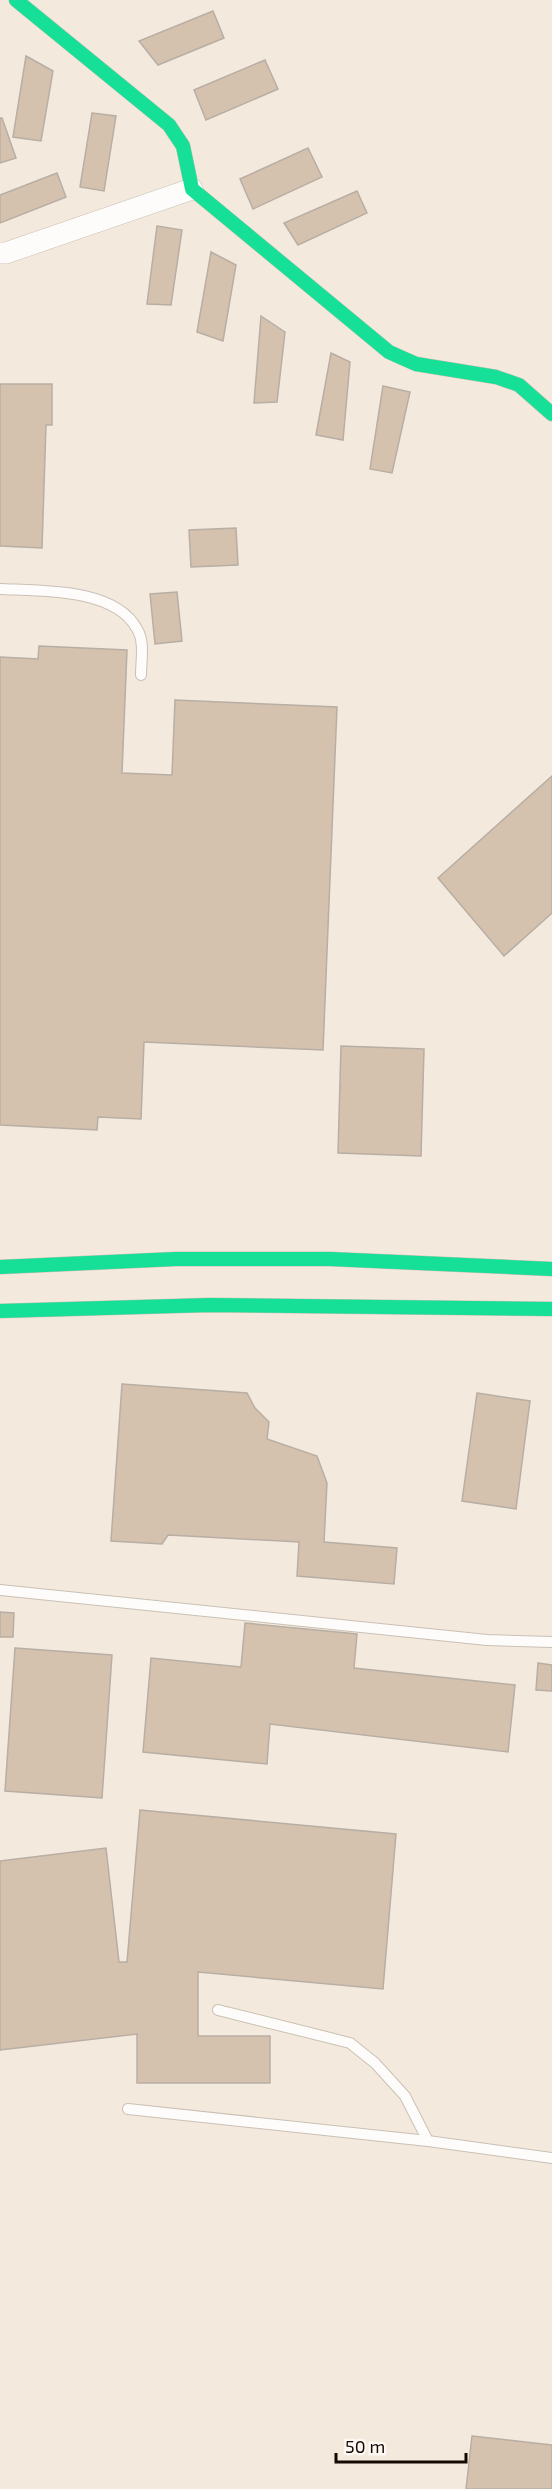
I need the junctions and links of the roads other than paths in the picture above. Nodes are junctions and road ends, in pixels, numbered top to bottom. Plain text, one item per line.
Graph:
1 (16, 0) edge
2 (192, 189) junction
3 (0, 253) edge
4 (552, 414) edge
5 (0, 589) edge
6 (141, 675) dead end
7 (0, 1267) edge
8 (552, 1269) edge
9 (552, 1309) edge
10 (0, 1311) edge
11 (0, 1590) edge
12 (552, 1642) edge
13 (218, 2010) dead end
14 (128, 2109) dead end
15 (428, 2141) junction
16 (552, 2158) edge

1 - 2 main road
2 - 3 street
2 - 4 main road
5 - 6 lane
7 - 8 main road
9 - 10 main road
11 - 12 lane
13 - 15 lane
14 - 15 lane
15 - 16 lane

